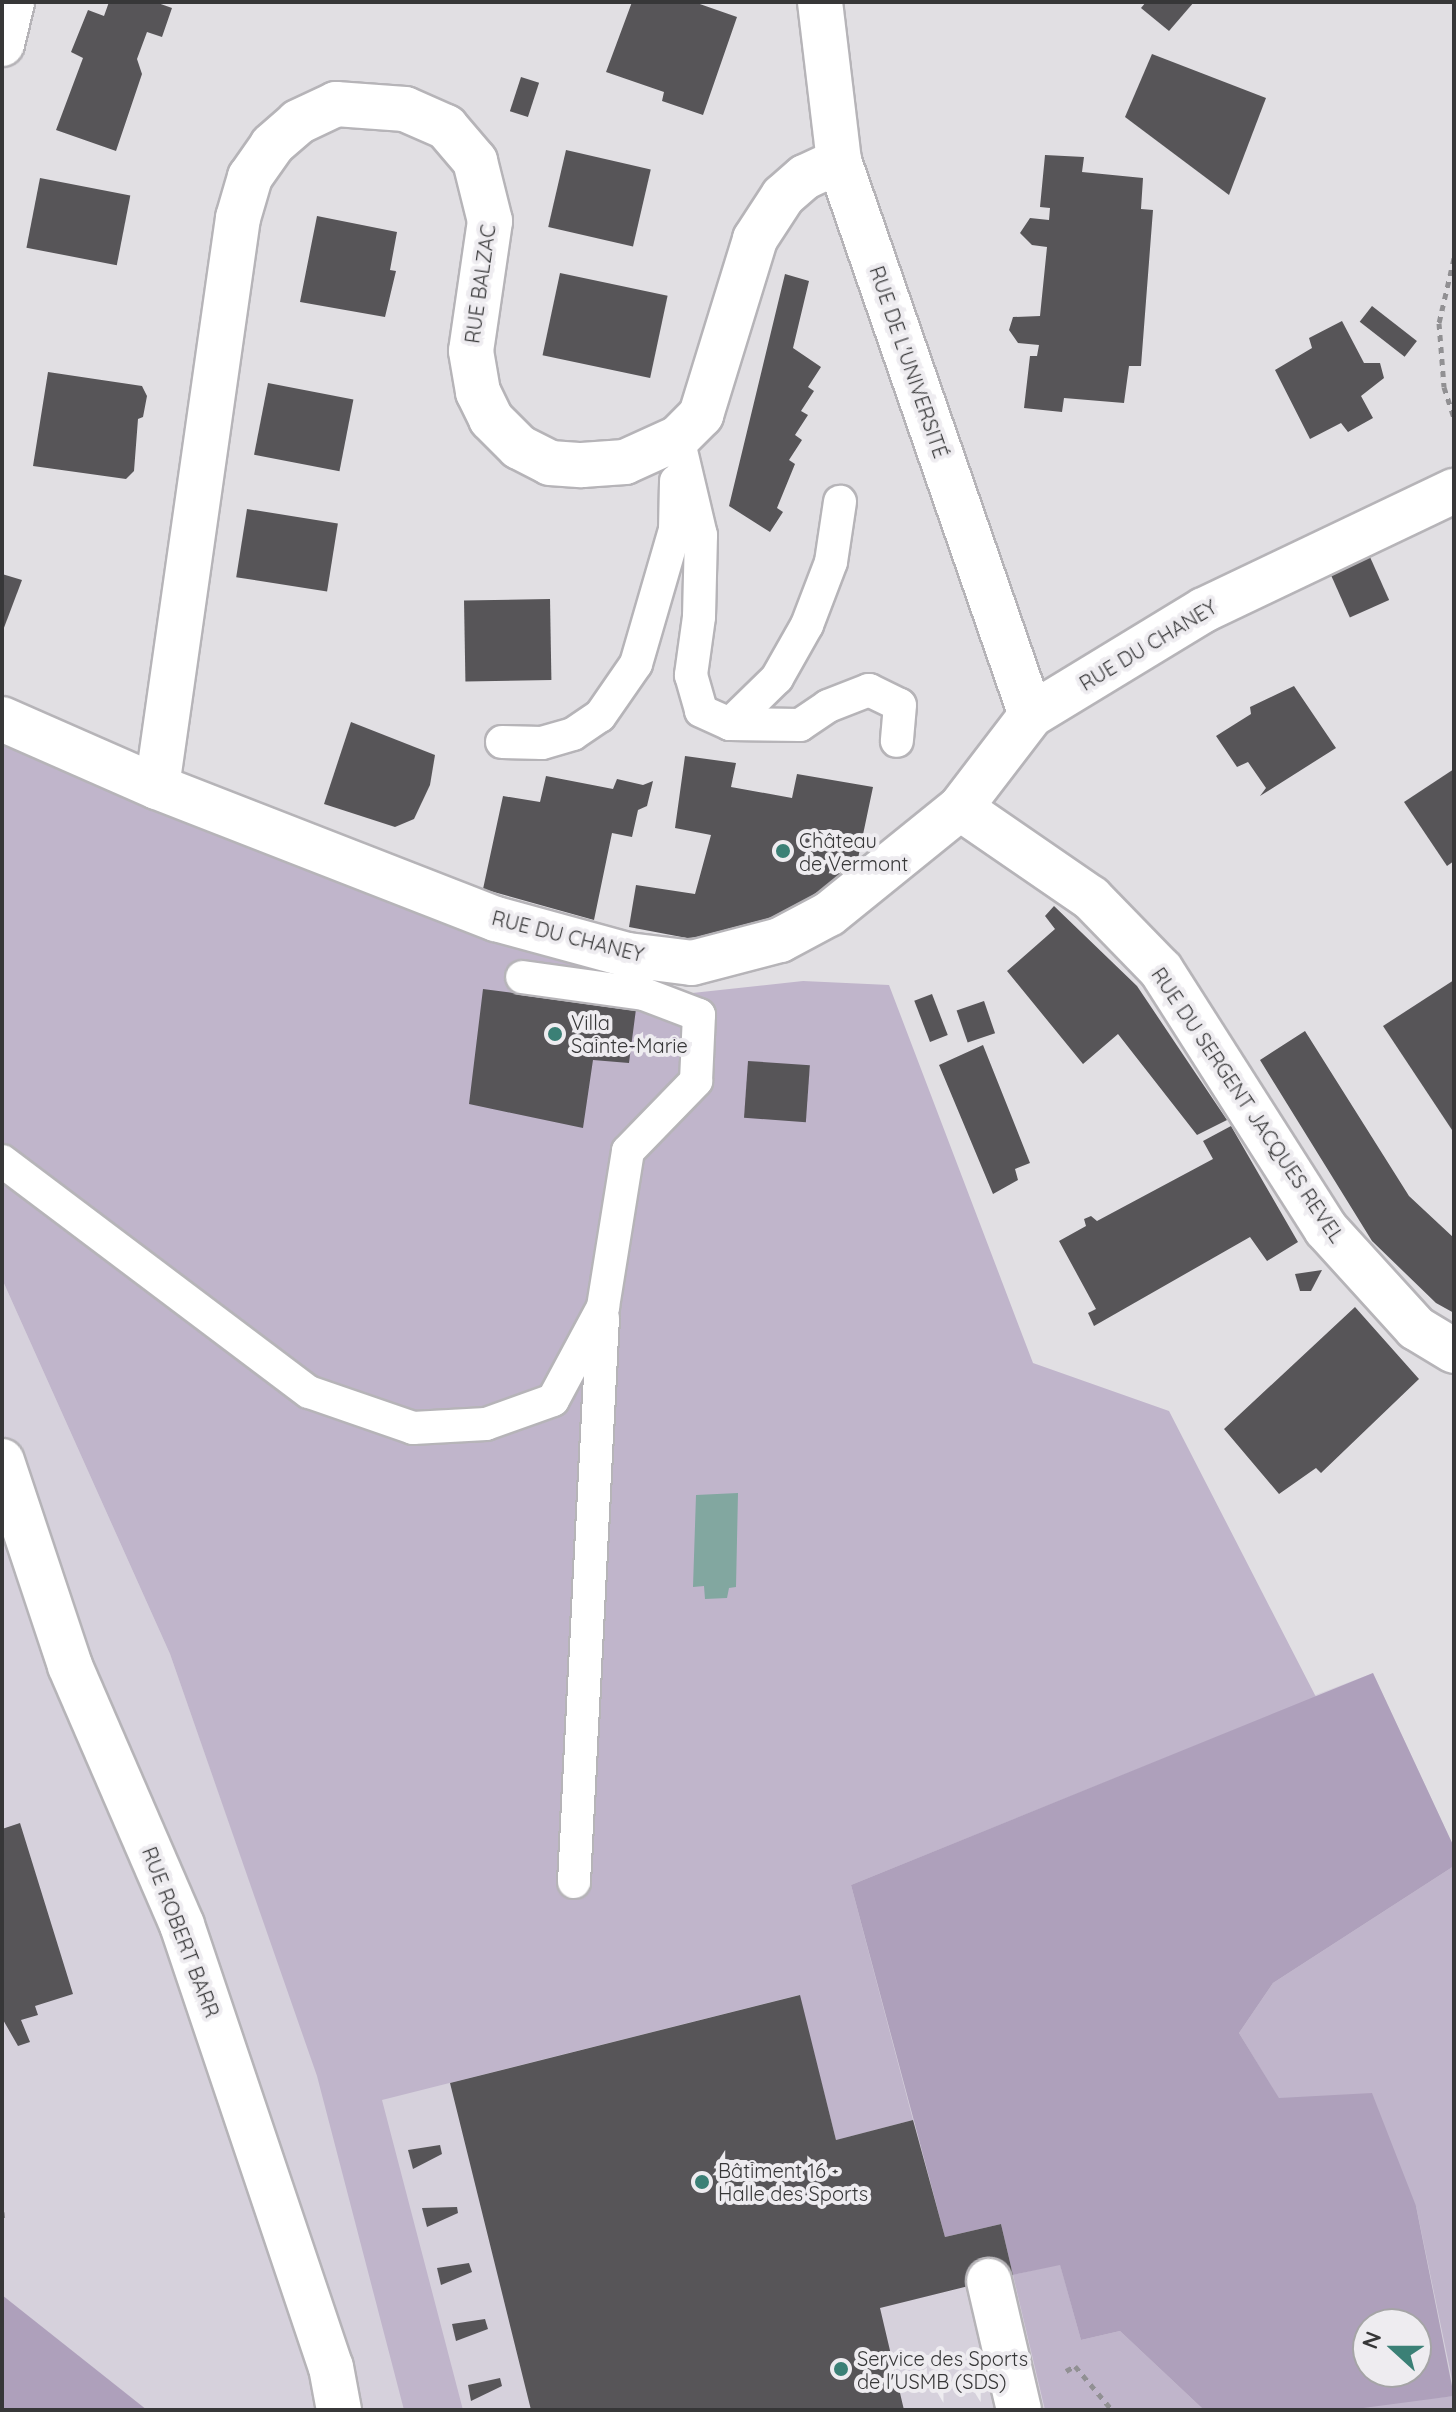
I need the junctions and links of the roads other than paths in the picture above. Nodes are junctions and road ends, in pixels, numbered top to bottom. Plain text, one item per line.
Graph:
1 (12, 2) edge
2 (820, 2) edge
3 (2, 44) edge
4 (839, 161) junction
5 (678, 438) junction
6 (1454, 491) edge
7 (840, 502) dead end
8 (1031, 715) junction
9 (2, 719) edge
10 (730, 724) junction
11 (897, 741) dead end
12 (502, 742) dead end
13 (157, 787) junction
14 (960, 808) junction
15 (522, 977) dead end
16 (2, 1161) edge
17 (603, 1307) junction
18 (1454, 1351) edge
19 (2, 1461) edge
20 (574, 1882) dead end
21 (989, 2281) dead end
22 (339, 2410) edge
23 (1019, 2410) edge

1 - 3 street
2 - 4 street, RUE DE L'UNIVERSITÉ
4 - 5 street, RUE BALZAC
4 - 8 street, RUE DE L'UNIVERSITÉ
5 - 10 lane
5 - 12 lane
5 - 13 street, RUE BALZAC
6 - 8 street, RUE DU CHANEY
7 - 10 lane
8 - 14 street, RUE DU CHANEY
9 - 13 street, RUE DU CHANEY
10 - 11 lane
13 - 14 street, RUE DU CHANEY
14 - 18 street, RUE DU SERGENT JACQUES REVEL
15 - 17 lane
16 - 17 lane
17 - 20 lane
19 - 22 street, RUE ROBERT BARR
21 - 23 street

